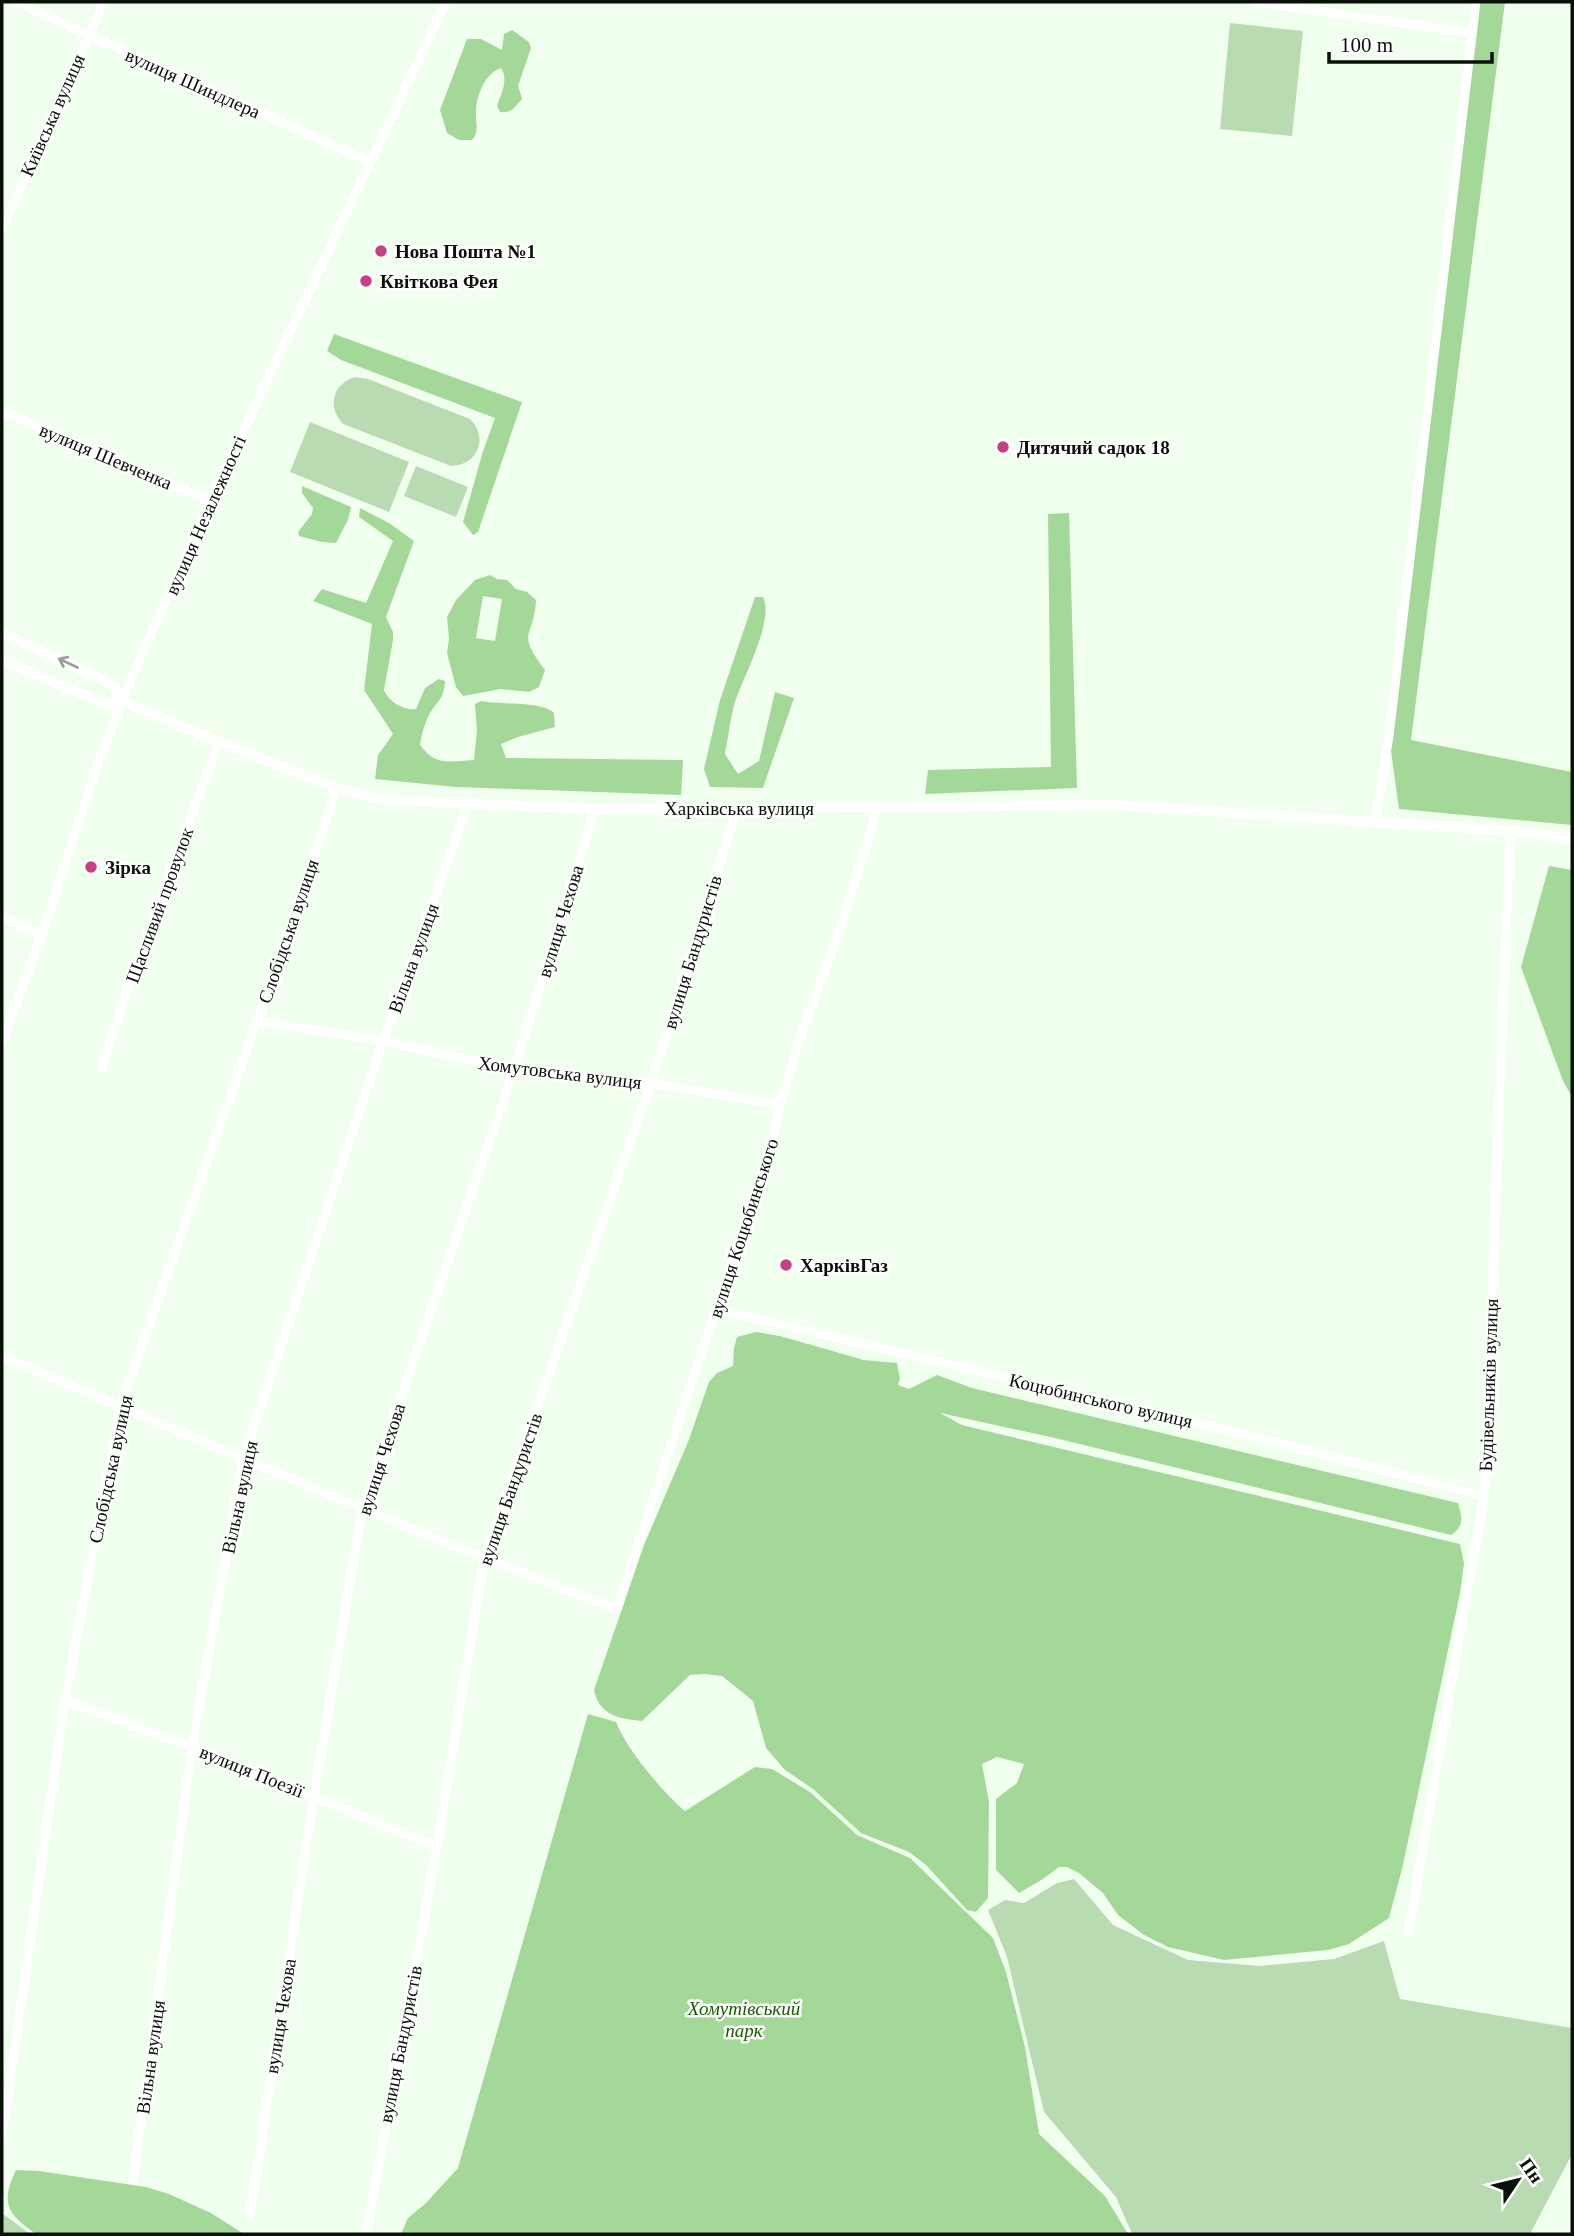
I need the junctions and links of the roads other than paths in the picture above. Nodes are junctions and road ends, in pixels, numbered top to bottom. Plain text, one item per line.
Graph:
1 (16, 2) edge
2 (104, 2) edge
3 (446, 2) edge
4 (1254, 2) edge
5 (1476, 2) edge
6 (1472, 33) junction
7 (88, 35) junction
8 (370, 162) junction
9 (2, 229) edge
10 (2, 411) edge
11 (210, 501) junction
12 (2, 633) edge
13 (2, 660) edge
14 (122, 701) junction
15 (219, 742) junction
16 (337, 788) junction
17 (469, 802) junction
18 (877, 807) junction
19 (737, 808) junction
20 (595, 809) junction
21 (1375, 821) junction
22 (1510, 831) junction
23 (1572, 839) edge
24 (2, 917) edge
25 (42, 934) junction
26 (257, 1021) junction
27 (383, 1041) junction
28 (2, 1043) edge
29 (101, 1069) dead end
30 (514, 1070) junction
31 (651, 1083) junction
32 (780, 1105) junction
33 (716, 1308) junction
34 (2, 1356) edge
35 (120, 1406) junction
36 (243, 1459) junction
37 (1484, 1496) junction
38 (362, 1510) junction
39 (484, 1559) junction
40 (65, 1700) junction
41 (192, 1747) junction
42 (314, 1795) junction
43 (437, 1847) junction
44 (1408, 1933) dead end
45 (2, 2136) edge
46 (133, 2180) dead end
47 (250, 2215) dead end
48 (366, 2234) edge

1 - 7 street, вулиця Шиндлера
2 - 7 street, Київська вулиця
3 - 8 street, вулиця Незалежності
4 - 6 street
5 - 6 street
6 - 21 street
7 - 8 street, вулиця Шиндлера
7 - 9 street, Київська вулиця
8 - 11 street, вулиця Незалежності
10 - 11 street, вулиця Шевченка
11 - 14 street, вулиця Незалежності
14 -> 12 street, Харківська вулиця
13 - 14 street, Харківська вулиця
14 - 15 street, Харківська вулиця
14 - 25 street, вулиця Незалежності
15 - 16 street, Харківська вулиця
15 - 29 street, Щасливий провулок
16 - 17 street, Харківська вулиця
16 - 26 street, Слобідська вулиця
17 - 20 street, Харківська вулиця
17 - 27 street, Вільна вулиця
18 - 19 street, Харківська вулиця
18 - 21 street, Харківська вулиця
18 - 32 street, вулиця Коцюбинського
19 - 20 street, Харківська вулиця
19 - 31 street, вулиця Бандуристів
20 - 30 street, вулиця Чехова
21 - 22 street, Харківська вулиця
22 - 23 street, Харківська вулиця
22 - 37 street, Будівельників вулиця
24 - 25 street
25 - 28 street, вулиця Незалежності
26 - 27 street, Хомутовська вулиця
26 - 35 street, Слобідська вулиця
27 - 30 street, Хомутовська вулиця
27 - 36 street, Вільна вулиця
30 - 31 street, Хомутовська вулиця
30 - 38 street, вулиця Чехова
31 - 32 street, Хомутовська вулиця
31 - 39 street, вулиця Бандуристів
32 - 33 street, вулиця Коцюбинського
33 - 37 street, Коцюбинського вулиця
33 - 39 street, вулиця Коцюбинського
34 - 35 street
35 - 36 street
35 - 40 street, Слобідська вулиця
36 - 38 street
36 - 41 street, Вільна вулиця
37 - 44 street, Будівельників вулиця
38 - 39 street
38 - 42 street, вулиця Чехова
39 - 43 street, вулиця Бандуристів
40 - 41 street, вулиця Поезії
40 - 45 street, Слобідська вулиця
41 - 42 street, вулиця Поезії
41 - 46 street, Вільна вулиця
42 - 43 street, вулиця Поезії
42 - 47 street, вулиця Чехова
43 - 48 street, вулиця Бандуристів

